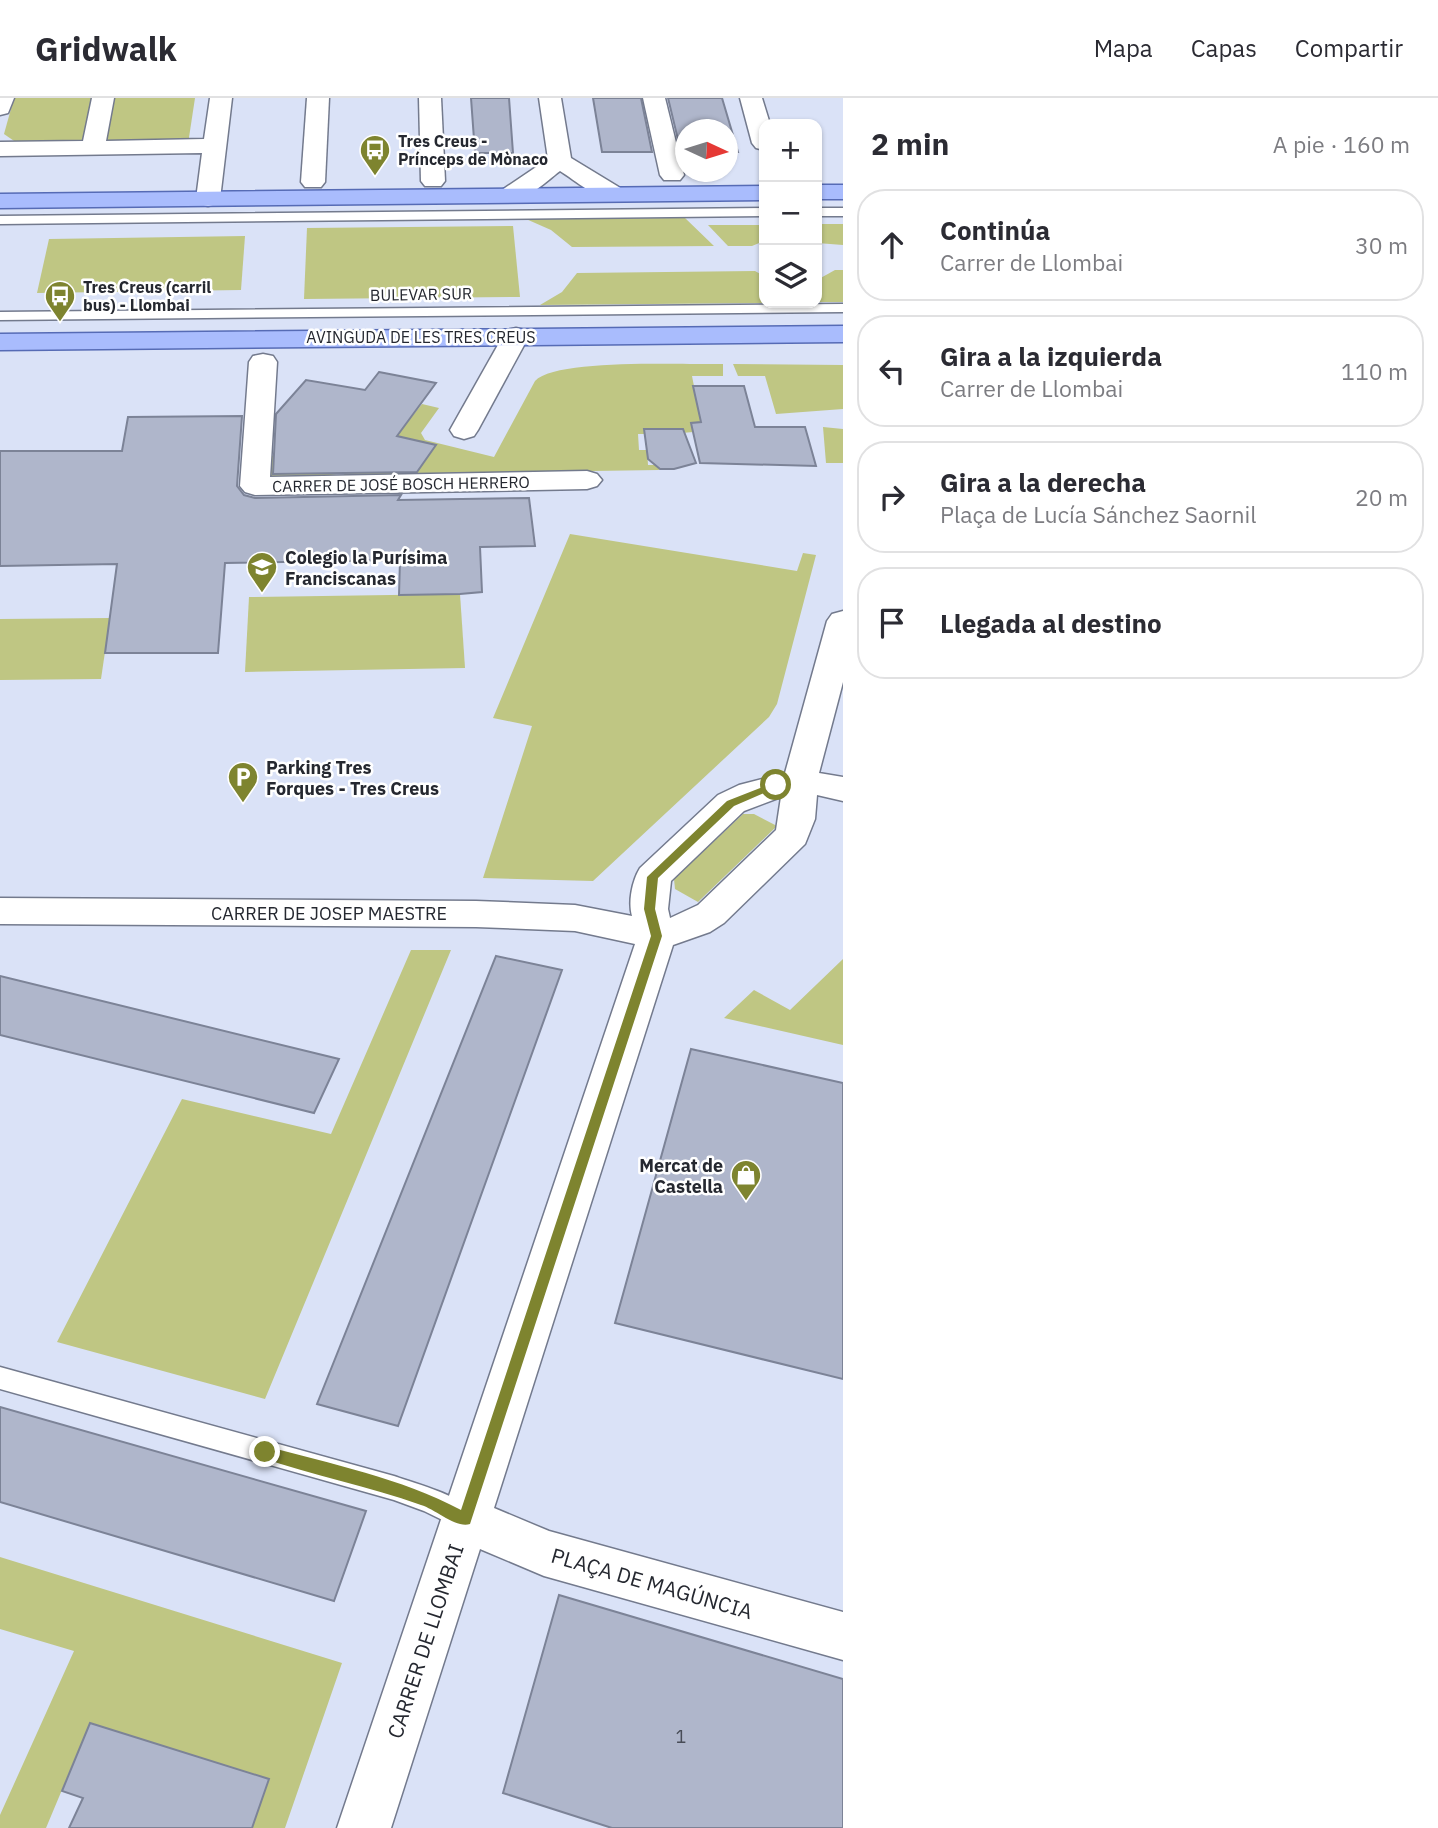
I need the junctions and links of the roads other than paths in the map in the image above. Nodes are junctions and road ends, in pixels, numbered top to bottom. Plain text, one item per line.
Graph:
1 (3, 98) edge
2 (103, 98) edge
3 (221, 98) edge
4 (318, 98) edge
5 (430, 98) edge
6 (550, 98) edge
7 (654, 98) edge
8 (751, 98) edge
9 (0, 108) edge
10 (759, 126) edge
11 (215, 146) junction
12 (93, 148) junction
13 (0, 149) edge
14 (560, 161) junction
15 (672, 175) dead end
16 (433, 181) dead end
17 (313, 182) dead end
18 (759, 192) edge
19 (822, 192) edge
20 (843, 192) edge
21 (613, 194) junction
22 (511, 195) junction
23 (208, 199) junction
24 (0, 201) edge
25 (759, 212) edge
26 (822, 212) edge
27 (843, 212) edge
28 (0, 220) edge
29 (843, 308) edge
30 (0, 316) edge
31 (843, 334) edge
32 (516, 337) junction
33 (0, 342) edge
34 (263, 362) dead end
35 (464, 430) dead end
36 (587, 480) dead end
37 (843, 621) edge
38 (800, 780) junction
39 (843, 789) edge
40 (0, 911) edge
41 (657, 936) junction
42 (0, 1378) edge
43 (465, 1519) junction
44 (843, 1636) edge
45 (364, 1828) edge

1 - 9 street
2 - 12 street
3 - 11 street
4 - 17 street
5 - 16 street
6 - 14 street
7 - 15 street
8 - 10 street
11 - 12 street
11 - 23 street
12 - 13 street
14 - 21 street
14 - 22 street
18 - 21 main road
19 - 20 main road
21 - 22 main road
22 - 23 main road
23 - 24 main road
25 - 28 lane
26 - 27 lane
29 - 30 lane, BULEVAR SUR
31 - 32 main road, AVINGUDA DE LES TRES CREUS
32 - 33 main road, AVINGUDA DE LES TRES CREUS
32 - 35 street
34 - 36 street, CARRER DE JOSÉ BOSCH HERRERO
37 - 38 street
38 - 39 street
38 - 41 street
38 - 41 street
40 - 41 street, CARRER DE JOSEP MAESTRE
41 - 43 street, CARRER DE LLOMBAI
42 - 43 lane
43 - 44 street, PLAÇA DE MAGÚNCIA
43 - 45 street, CARRER DE LLOMBAI

